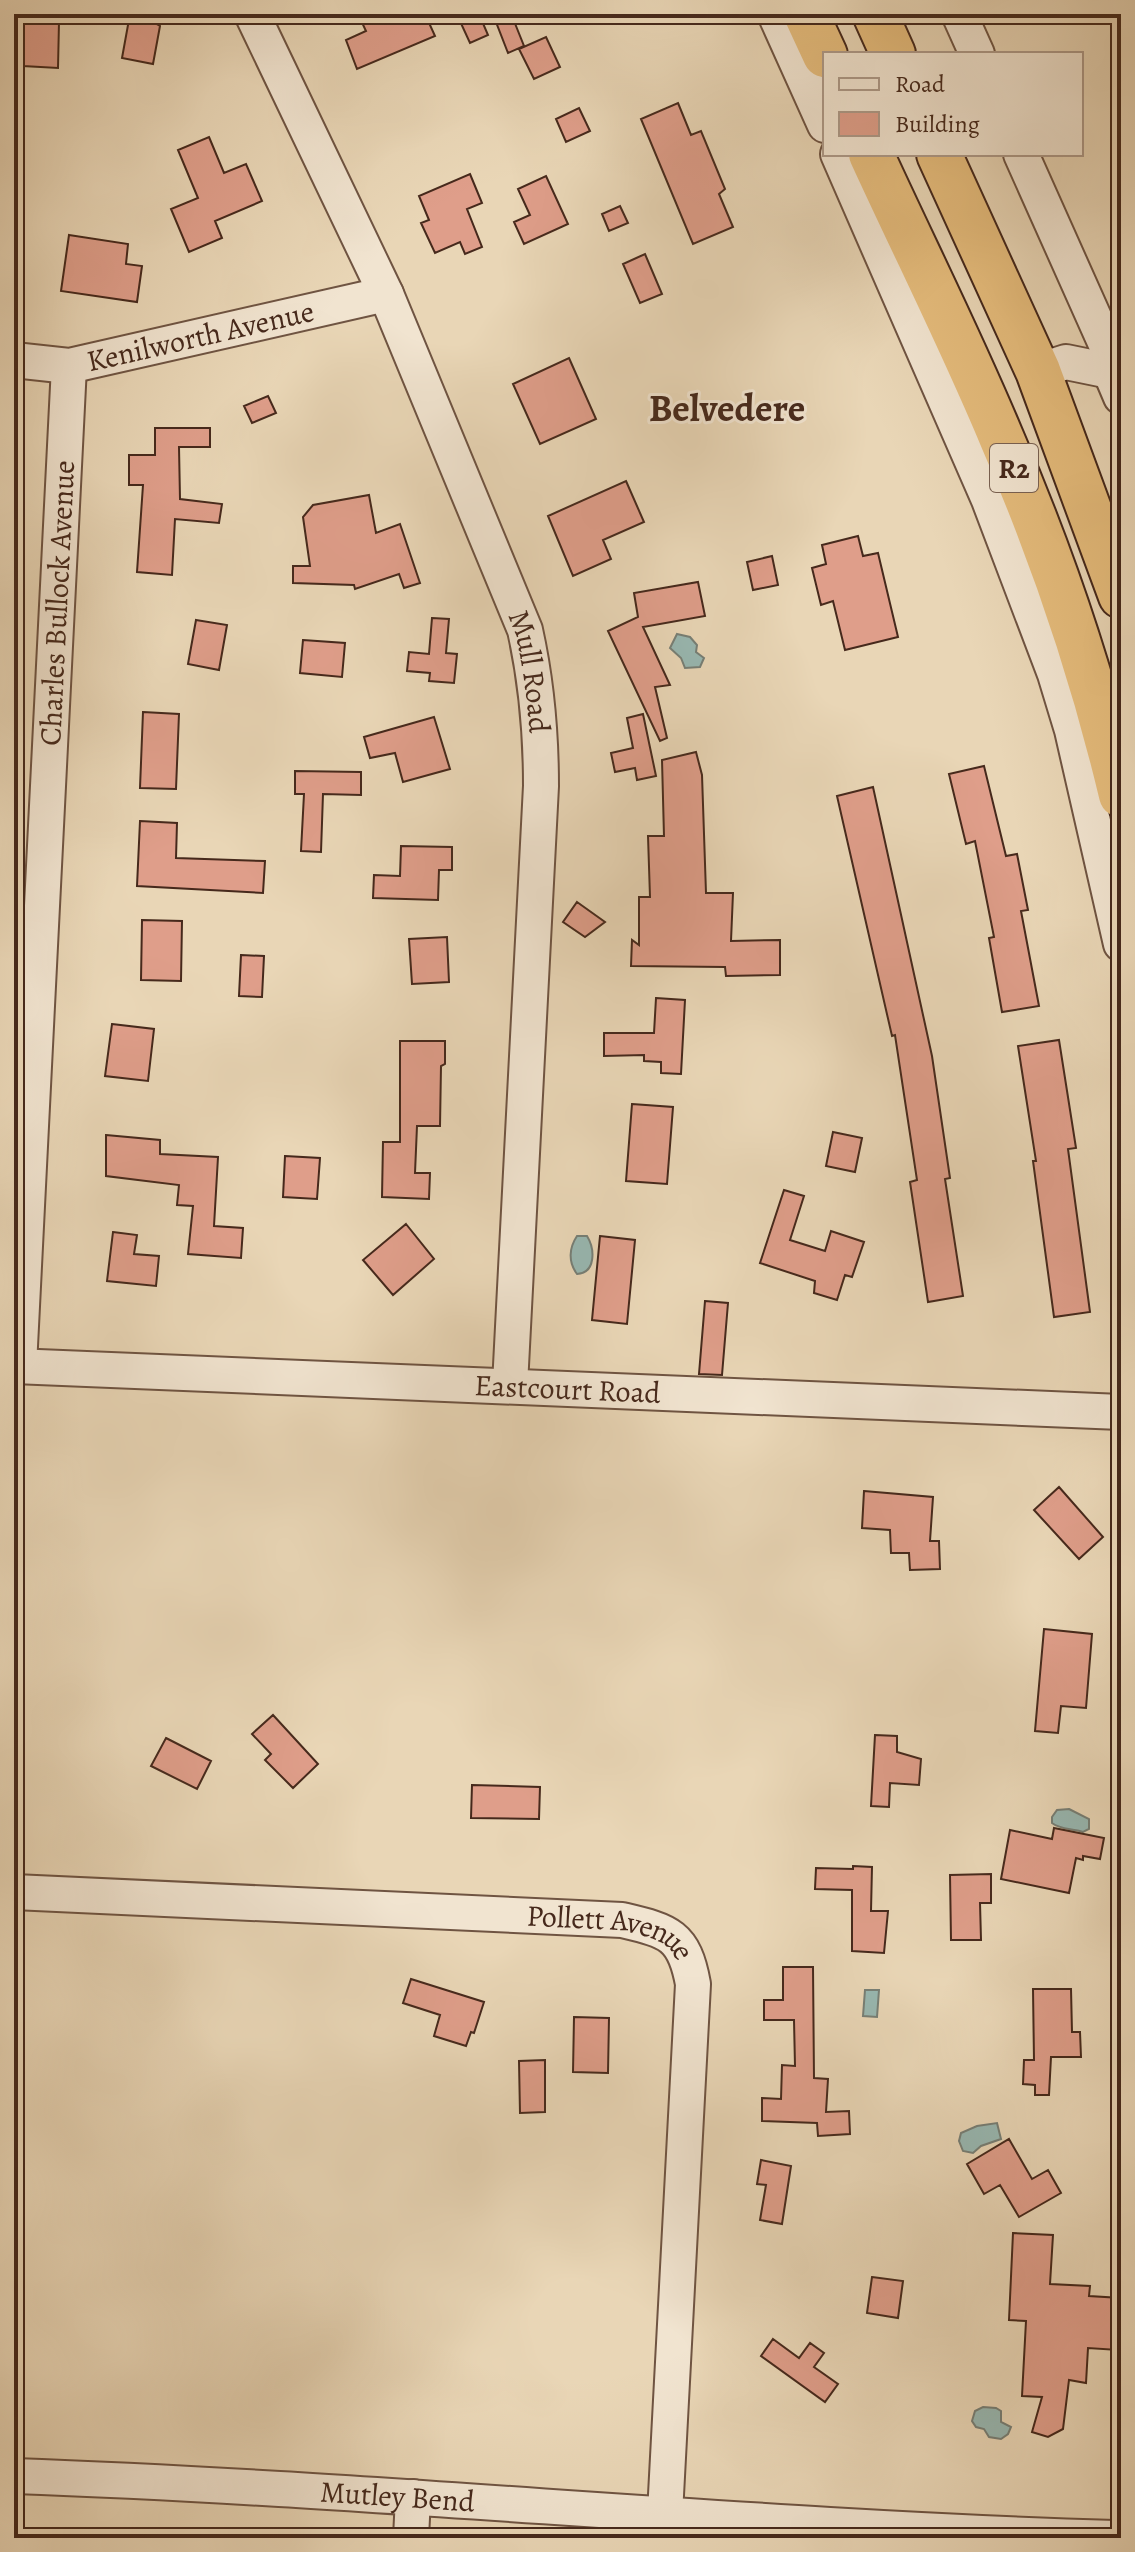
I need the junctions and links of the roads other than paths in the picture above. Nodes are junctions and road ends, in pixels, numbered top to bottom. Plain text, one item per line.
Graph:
1 (252, 14) edge
2 (775, 14) edge
3 (806, 14) edge
4 (875, 14) edge
5 (959, 14) edge
6 (824, 52) edge
7 (892, 52) edge
8 (976, 52) edge
9 (823, 121) edge
10 (839, 156) edge
11 (872, 156) edge
12 (940, 156) edge
13 (1022, 156) edge
14 (386, 294) junction
15 (14, 360) edge
16 (69, 366) junction
17 (1115, 366) edge
18 (1038, 371) junction
19 (1121, 596) edge
20 (1121, 795) edge
21 (1121, 944) edge
22 (16, 1366) edge
23 (510, 1385) junction
24 (1118, 1411) edge
25 (14, 1892) edge
26 (14, 2476) edge
27 (413, 2497) junction
28 (665, 2514) junction
29 (1042, 2537) edge
30 (411, 2538) edge
31 (1115, 2538) edge

1 - 14 street, Mull Road
2 - 9 street
3 - 6 highway
4 - 7 highway
5 - 8 street
10 - 21 street
11 - 20 highway, R2
12 - 18 highway, R2
13 - 17 street
14 - 16 street, Kenilworth Avenue
14 - 23 street, Mull Road
15 - 16 street, Kenilworth Avenue
16 - 22 street, Charles Bullock Avenue
17 - 18 street
18 - 19 highway, R2
22 - 23 street, Eastcourt Road
23 - 24 street, Eastcourt Road
25 - 28 street, Pollett Avenue
26 - 27 street, Mutley Bend
27 - 28 street, Mutley Bend
27 - 30 street
28 - 29 street, Mutley Bend
29 - 31 street, Mutley Bend

